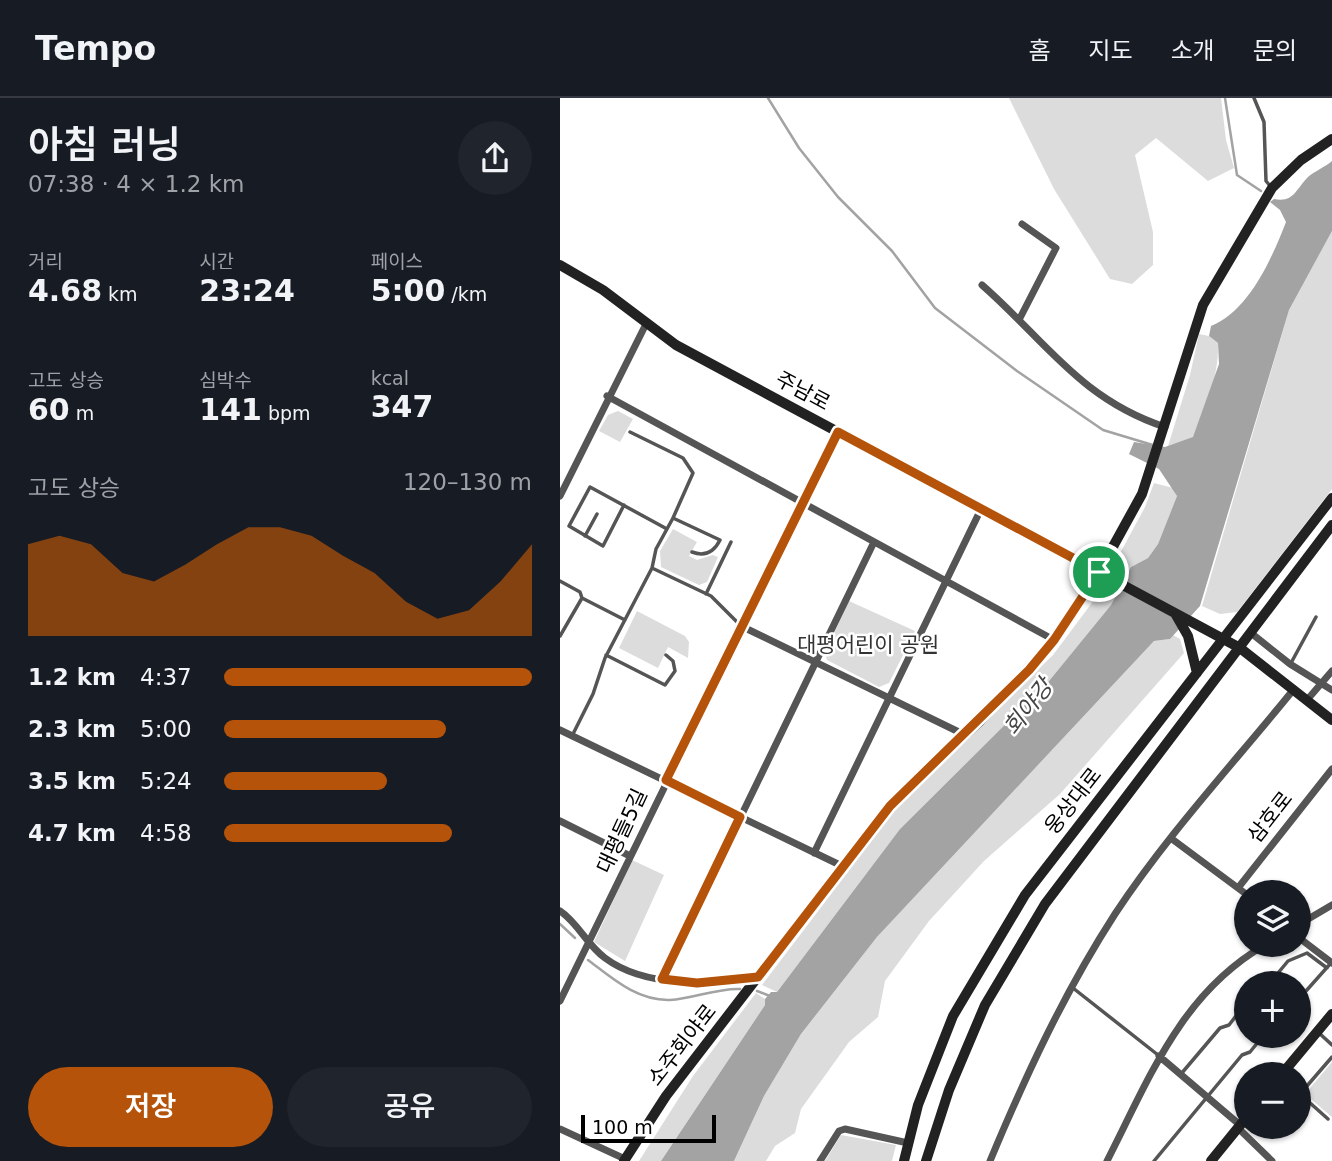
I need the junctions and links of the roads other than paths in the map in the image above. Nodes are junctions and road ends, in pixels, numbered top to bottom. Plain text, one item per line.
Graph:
1 (1254, 98) edge
2 (1332, 139) edge
3 (1272, 188) junction
4 (1022, 224) dead end
5 (560, 265) edge
6 (982, 285) dead end
7 (1020, 318) junction
8 (646, 324) junction
9 (607, 396) junction
10 (1165, 429) junction
11 (630, 432) dead end
12 (838, 432) junction
13 (560, 496) edge
14 (1332, 498) edge
15 (803, 504) junction
16 (624, 505) junction
17 (981, 509) junction
18 (597, 514) dead end
19 (673, 518) junction
20 (1332, 525) edge
21 (667, 529) junction
22 (585, 536) junction
23 (731, 542) dead end
24 (874, 542) junction
25 (692, 552) dead end
26 (652, 568) junction
27 (1099, 572) junction
28 (560, 581) edge
29 (947, 581) junction
30 (706, 594) junction
31 (582, 598) junction
32 (1176, 615) junction
33 (1316, 617) dead end
34 (625, 620) junction
35 (741, 626) junction
36 (1251, 633) junction
37 (560, 636) edge
38 (1224, 639) junction
39 (1054, 640) junction
40 (1240, 648) junction
41 (666, 654) dead end
42 (607, 655) junction
43 (816, 663) junction
44 (1290, 664) junction
45 (1332, 671) edge
46 (1197, 673) junction
47 (1322, 684) junction
48 (1294, 689) junction
49 (1332, 690) edge
50 (890, 699) junction
51 (1307, 700) junction
52 (1332, 720) edge
53 (560, 730) edge
54 (965, 735) junction
55 (572, 736) junction
56 (1332, 769) edge
57 (666, 780) junction
58 (740, 817) junction
59 (560, 821) edge
60 (1172, 839) junction
61 (814, 853) junction
62 (630, 856) junction
63 (842, 866) junction
64 (1244, 880) edge
65 (1234, 885) edge
66 (1332, 905) edge
67 (560, 911) edge
68 (1311, 917) edge
69 (588, 943) junction
70 (1311, 948) edge
71 (1248, 957) edge
72 (1330, 965) edge
73 (1280, 971) edge
74 (758, 977) junction
75 (662, 979) junction
76 (1311, 985) edge
77 (1072, 986) junction
78 (560, 1001) edge
79 (1332, 1014) edge
80 (1234, 1019) edge
81 (1318, 1032) junction
82 (1332, 1045) edge
83 (1252, 1048) edge
84 (1159, 1056) junction
85 (1332, 1057) edge
86 (1292, 1062) edge
87 (1181, 1074) junction
88 (1207, 1097) junction
89 (1234, 1118) edge
90 (1328, 1119) dead end
91 (560, 1129) edge
92 (1234, 1133) edge
93 (1254, 1139) edge
94 (908, 1143) junction
95 (625, 1160) edge
96 (820, 1161) edge
97 (904, 1161) edge
98 (926, 1161) edge
99 (990, 1161) edge
100 (1107, 1161) edge
101 (1154, 1161) edge
102 (1211, 1161) edge
103 (1272, 1161) edge

1 - 3 lane
2 - 3 main road, 소주회야로
3 - 10 main road, 소주회야로
4 - 7 street
5 - 8 main road, 주남로
6 - 7 street
7 - 10 street
8 - 9 street
8 - 12 main road, 주남로
9 - 13 street
9 - 15 street
10 - 27 main road, 소주회야로
11 - 19 lane
12 - 15 street, 대평들5길
12 - 17 main road, 주남로
14 - 38 main road, 웅상대로
15 - 24 street
15 - 35 street, 대평들5길
16 - 21 lane
16 - 22 lane
16 - 22 lane
17 - 27 main road, 주남로
17 - 29 street
18 - 22 lane
19 - 21 lane
19 - 25 lane
20 - 36 main road, 웅상대로
21 - 26 lane
23 - 30 lane
24 - 29 street
24 - 43 street
26 - 30 lane
26 - 34 lane
27 - 32 main road, 주남로
27 - 39 main road, 소주회야로
28 - 31 lane
29 - 39 street
29 - 50 street
30 - 35 lane
31 - 34 lane
31 - 37 lane
32 - 38 main road, 주남로
32 - 46 main road
33 - 44 lane
34 - 42 lane
35 - 43 street
35 - 57 street, 대평들5길
36 - 40 main road, 웅상대로
36 - 44 street
38 - 40 main road, 주남로
38 - 46 main road, 웅상대로
39 - 54 main road, 소주회야로
40 - 48 main road
40 - 98 main road, 웅상대로
41 - 42 lane
42 - 55 lane
43 - 50 street
43 - 58 street
44 - 47 street
45 - 47 street
46 - 94 main road, 웅상대로
47 - 49 street
47 - 51 street
48 - 51 main road
48 - 60 street
50 - 54 street
50 - 61 street
51 - 52 main road
53 - 55 street
54 - 63 main road, 소주회야로
55 - 57 street
56 - 64 street, 삼호로
57 - 58 street
57 - 62 street, 대평들5길
58 - 61 street
58 - 75 street
59 - 62 street
60 - 65 street
60 - 77 street
61 - 63 street
62 - 69 street, 대평들5길
63 - 74 main road, 소주회야로
66 - 68 street
67 - 69 street
69 - 75 street
69 - 78 street, 대평들5길
70 - 72 street
71 - 84 street
72 - 73 lane
72 - 76 lane
74 - 75 street
74 - 95 main road, 소주회야로
77 - 84 lane
77 - 99 street
79 - 81 main road
80 - 87 lane
81 - 82 lane
81 - 86 main road
83 - 88 lane
84 - 87 street
84 - 100 street
85 - 90 lane
87 - 88 street
88 - 89 street
88 - 101 lane
91 - 95 street
92 - 102 main road
93 - 103 street
94 - 96 street
94 - 97 main road, 웅상대로

